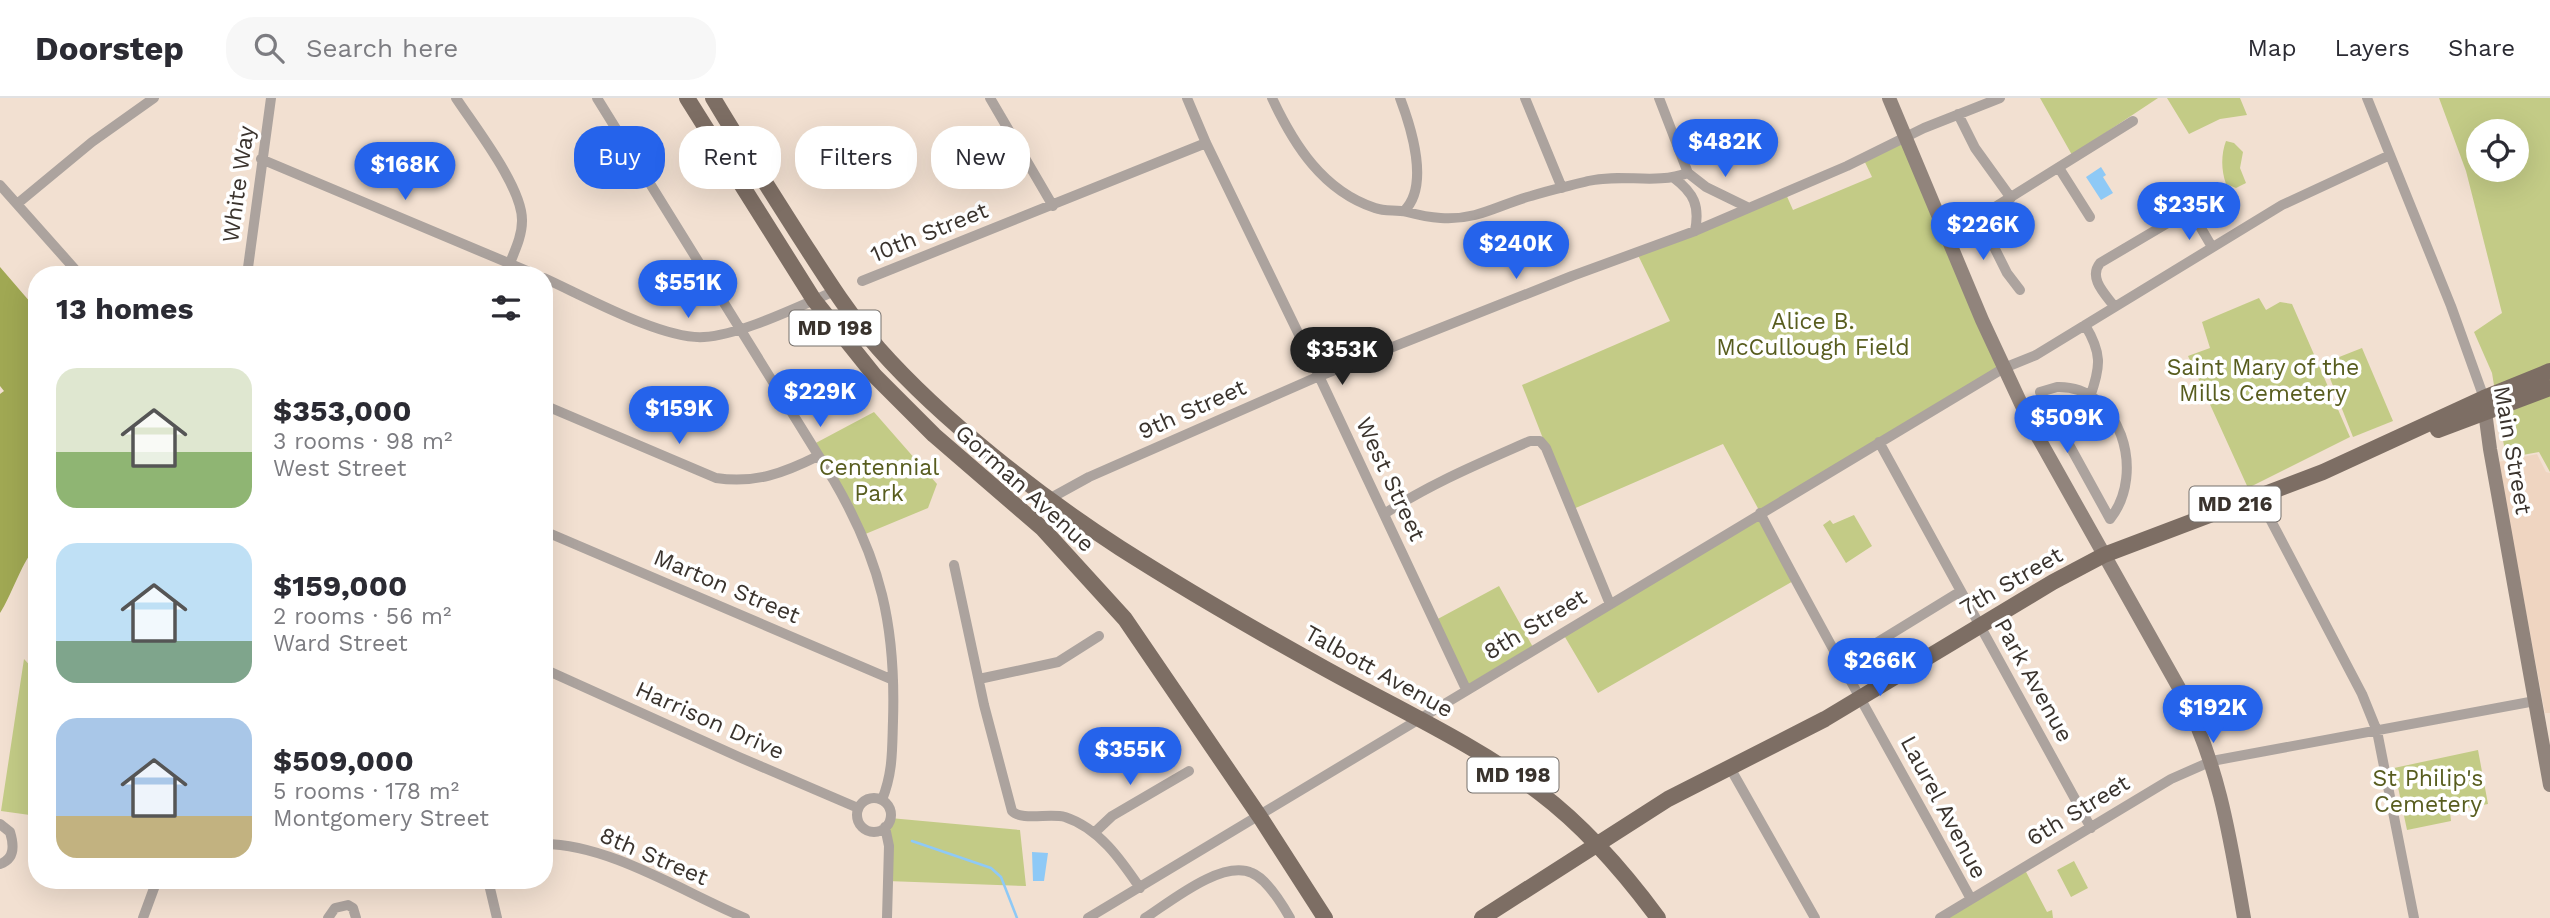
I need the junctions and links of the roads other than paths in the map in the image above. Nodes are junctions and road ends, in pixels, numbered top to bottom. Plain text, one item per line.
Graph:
1 (154, 98) edge
2 (271, 98) edge
3 (456, 98) edge
4 (597, 98) edge
5 (687, 98) edge
6 (713, 98) edge
7 (990, 98) edge
8 (1187, 98) edge
9 (1272, 98) edge
10 (1400, 98) edge
11 (1525, 98) edge
12 (1659, 98) edge
13 (1889, 98) edge
14 (2000, 98) edge
15 (2367, 98) edge
16 (1958, 114) junction
17 (2133, 121) dead end
18 (1906, 137) junction
19 (1206, 143) junction
20 (2390, 155) junction
21 (261, 159) junction
22 (2059, 168) junction
23 (1688, 173) junction
24 (1674, 178) junction
25 (0, 185) edge
26 (1562, 188) junction
27 (2011, 198) junction
28 (17, 204) junction
29 (1053, 206) junction
30 (1747, 207) junction
31 (1404, 211) junction
32 (2090, 217) dead end
33 (1971, 222) junction
34 (1695, 230) junction
35 (1947, 235) junction
36 (2212, 247) junction
37 (510, 263) junction
38 (72, 266) edge
39 (248, 266) edge
40 (517, 266) edge
41 (862, 281) dead end
42 (553, 282) edge
43 (2020, 290) dead end
44 (835, 291) junction
45 (814, 300) junction
46 (2114, 306) junction
47 (2085, 325) junction
48 (739, 328) junction
49 (2004, 368) junction
50 (2550, 370) edge
51 (1319, 376) junction
52 (2550, 388) edge
53 (2090, 397) junction
54 (2484, 405) junction
55 (553, 409) edge
56 (1879, 442) junction
57 (818, 456) junction
58 (2258, 496) junction
59 (1049, 499) junction
60 (1760, 513) junction
61 (1384, 514) junction
62 (1031, 517) junction
63 (553, 535) edge
64 (2104, 555) junction
65 (954, 565) dead end
66 (1961, 592) junction
67 (1610, 604) junction
68 (1979, 626) junction
69 (1099, 636) dead end
70 (1842, 664) junction
71 (553, 673) edge
72 (979, 679) junction
73 (893, 680) junction
74 (1466, 689) junction
75 (1861, 697) junction
76 (2535, 701) junction
77 (1420, 719) junction
78 (2377, 731) junction
79 (2211, 761) junction
80 (1729, 766) junction
81 (1189, 771) dead end
82 (2550, 785) edge
83 (881, 800) junction
84 (858, 808) junction
85 (1259, 817) junction
86 (0, 824) edge
87 (885, 827) junction
88 (2091, 828) junction
89 (1094, 833) junction
90 (1596, 844) junction
91 (553, 845) edge
92 (0, 864) edge
93 (1140, 888) junction
94 (154, 889) edge
95 (490, 889) edge
96 (1970, 900) junction
97 (1501, 913) edge
98 (1320, 916) edge
99 (144, 918) edge
100 (328, 918) edge
101 (356, 918) edge
102 (497, 918) edge
103 (745, 918) edge
104 (887, 918) edge
105 (1088, 918) edge
106 (1145, 918) edge
107 (1290, 918) edge
108 (1482, 918) edge
109 (1658, 918) edge
110 (1815, 918) edge
111 (1940, 918) edge
112 (2244, 918) edge
113 (2414, 918) edge

1 - 28 street
2 - 21 street, White Way
3 - 37 street
4 - 48 street
5 - 45 main road, Gorman Avenue / MD 198
6 - 44 main road, Gorman Avenue / MD 198
7 - 29 street
8 - 19 street, West Street
9 - 31 street
10 - 31 street
11 - 26 street
12 - 23 street
13 - 18 street
14 - 16 street, 9th Street
15 - 20 street, Main Street
16 - 18 street, 9th Street
16 - 27 street
17 - 22 street
18 - 30 street, 9th Street
18 - 35 street
19 - 29 street, 10th Street
19 - 51 street, West Street
20 - 36 street, 8th Street
20 - 54 street, Main Street
21 - 37 street
21 - 39 street, White Way
22 - 27 street
22 - 32 street
23 - 24 street
23 - 30 street
24 - 26 street
24 - 34 street
25 - 28 street
26 - 31 street
27 - 33 street
28 - 38 street
29 - 41 street, 10th Street
30 - 34 street, 9th Street
33 - 35 street
33 - 43 street
34 - 51 street, 9th Street
35 - 49 street
36 - 46 street, 8th Street
36 - 46 street
37 - 40 street
42 - 48 street
44 - 45 street
44 - 59 main road, Gorman Avenue / MD 198
45 - 48 street
45 - 62 main road, Gorman Avenue / MD 198
46 - 47 street, 8th Street
47 - 49 street, 8th Street
47 - 53 street
48 - 57 street
49 - 56 street, 8th Street
49 - 64 street
50 - 54 main road, 7th Street / MD 216
51 - 59 street, 9th Street
51 - 61 street, West Street
52 - 54 main road, 7th Street / MD 216
53 - 53 street
54 - 58 main road, 7th Street / MD 216
54 - 76 street, Main Street
55 - 57 street
56 - 60 street, 8th Street
56 - 66 street, Park Avenue
57 - 73 street
58 - 64 main road, 7th Street / MD 216
58 - 78 street
59 - 62 street, 9th Street
59 - 77 main road, Talbott Avenue / MD 198
60 - 67 street, 8th Street
60 - 70 street, Laurel Avenue
61 - 67 street
61 - 74 street, West Street
62 - 85 main road, Gorman Avenue / MD 198
63 - 73 street, Marton Street
64 - 68 main road, 7th Street / MD 216
64 - 79 street
65 - 72 street
66 - 68 street, Park Avenue
66 - 70 street
67 - 74 street, 8th Street
68 - 75 main road, 7th Street / MD 216
68 - 88 street, Park Avenue
69 - 72 street
70 - 75 street, Laurel Avenue
71 - 84 street, Harrison Drive
72 - 89 street
73 - 83 street
74 - 77 street, 8th Street
75 - 80 main road, 7th Street / MD 216
75 - 96 street, Laurel Avenue
76 - 78 street, 6th Street
76 - 82 street, Main Street
77 - 85 street, 8th Street
77 - 90 main road, Talbott Avenue / MD 198
78 - 79 street, 6th Street
78 - 113 street
79 - 88 street, 6th Street
79 - 112 street
80 - 90 main road, 7th Street / MD 216
80 - 110 street
81 - 89 street
83 - 84 street
83 - 87 street
84 - 87 street
85 - 93 street, 8th Street
85 - 98 main road, Gorman Avenue / MD 198
86 - 92 street
87 - 104 street
88 - 96 street, 6th Street
89 - 93 street
90 - 97 main road, 7th Street / MD 216
90 - 109 main road, Talbott Avenue / MD 198
91 - 103 street, 8th Street
93 - 105 street, 8th Street
94 - 99 street
95 - 102 street
96 - 111 street, 6th Street
97 - 108 main road, 7th Street / MD 216
100 - 101 street
106 - 107 street

